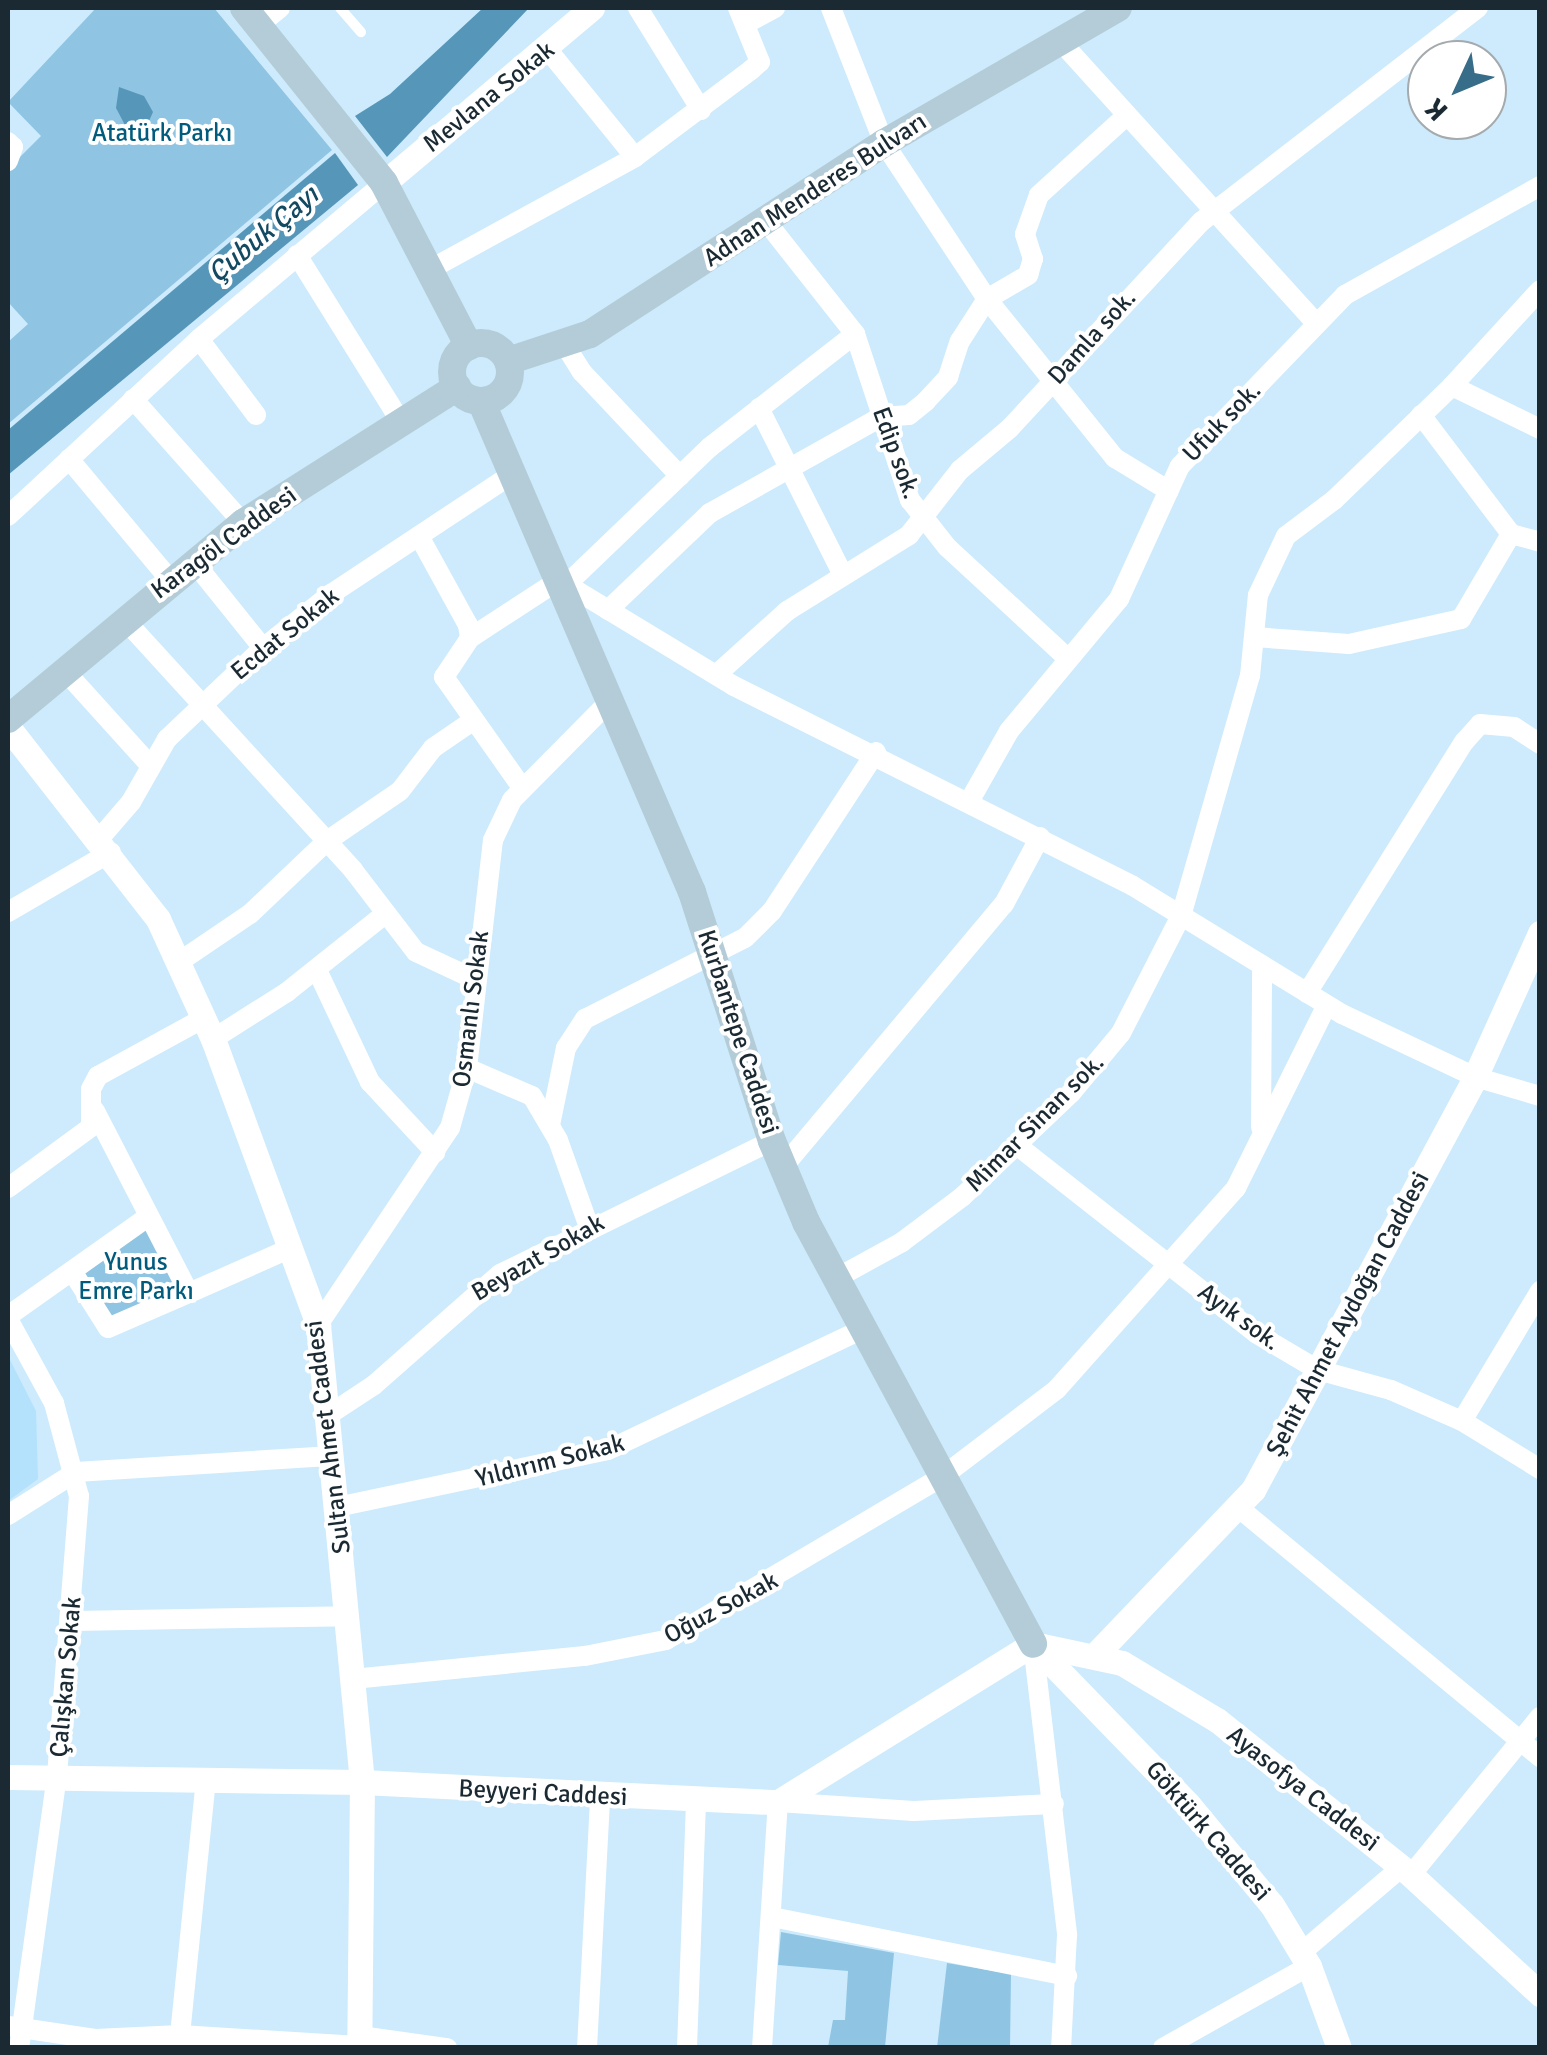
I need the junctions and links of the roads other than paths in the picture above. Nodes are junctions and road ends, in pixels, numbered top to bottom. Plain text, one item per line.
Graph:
1 (340, 8) edge
2 (592, 8) edge
3 (638, 8) edge
4 (776, 8) edge
5 (831, 8) edge
6 (1118, 8) edge
7 (1478, 8) edge
8 (261, 13) edge
9 (742, 16) edge
10 (361, 32) dead end
11 (1062, 43) junction
12 (548, 50) junction
13 (700, 110) junction
14 (1126, 116) junction
15 (8, 142) edge
16 (884, 143) junction
17 (634, 156) junction
18 (8, 161) edge
19 (384, 183) junction
20 (1540, 186) edge
21 (1211, 214) junction
22 (766, 220) junction
23 (297, 254) junction
24 (429, 270) junction
25 (1539, 291) edge
26 (988, 299) junction
27 (1317, 324) junction
28 (854, 334) junction
29 (199, 339) junction
30 (566, 345) junction
31 (469, 346) junction
32 (508, 361) junction
33 (1051, 382) junction
34 (1452, 386) junction
35 (469, 394) junction
36 (133, 400) junction
37 (758, 408) junction
38 (256, 415) dead end
39 (1422, 416) junction
40 (880, 418) junction
41 (403, 426) junction
42 (1540, 429) edge
43 (68, 459) junction
44 (793, 466) junction
45 (512, 474) junction
46 (680, 476) junction
47 (1168, 491) junction
48 (8, 516) edge
49 (922, 518) junction
50 (243, 523) junction
51 (1511, 534) junction
52 (418, 536) junction
53 (1540, 542) edge
54 (193, 561) junction
55 (842, 575) junction
56 (170, 580) junction
57 (563, 582) junction
58 (608, 610) junction
59 (124, 619) junction
60 (1254, 637) junction
61 (470, 638) junction
62 (263, 648) junction
63 (1066, 657) junction
64 (64, 670) junction
65 (716, 675) junction
66 (612, 699) junction
67 (199, 707) junction
68 (8, 720) edge
69 (471, 722) junction
70 (8, 727) edge
71 (1540, 744) edge
72 (876, 752) junction
73 (148, 762) junction
74 (521, 786) junction
75 (970, 800) junction
76 (1040, 837) junction
77 (327, 841) junction
78 (105, 845) junction
79 (8, 912) edge
80 (385, 914) junction
81 (1182, 916) junction
82 (1540, 934) edge
83 (714, 956) junction
84 (180, 962) junction
85 (1262, 965) junction
86 (317, 970) junction
87 (476, 980) junction
88 (1308, 993) junction
89 (1327, 1005) junction
90 (209, 1029) junction
91 (467, 1068) junction
92 (1476, 1077) junction
93 (1540, 1096) edge
94 (94, 1111) junction
95 (550, 1125) junction
96 (1261, 1134) junction
97 (1018, 1146) junction
98 (436, 1152) junction
99 (778, 1154) junction
100 (8, 1188) edge
101 (148, 1217) junction
102 (588, 1227) junction
103 (291, 1248) junction
104 (1167, 1263) junction
105 (72, 1271) junction
106 (832, 1280) junction
107 (1540, 1291) edge
108 (189, 1293) junction
109 (8, 1318) edge
110 (318, 1325) junction
111 (859, 1331) junction
112 (1318, 1370) junction
113 (330, 1414) junction
114 (1462, 1421) junction
115 (333, 1456) junction
116 (1540, 1468) edge
117 (76, 1472) junction
118 (943, 1476) junction
119 (338, 1507) junction
120 (1239, 1508) junction
121 (8, 1515) edge
122 (348, 1616) junction
123 (73, 1621) junction
124 (1033, 1644) junction
125 (1097, 1653) junction
126 (353, 1679) junction
127 (1540, 1717) edge
128 (1519, 1740) junction
129 (1540, 1757) edge
130 (57, 1776) junction
131 (8, 1777) edge
132 (206, 1779) junction
133 (362, 1782) junction
134 (600, 1797) junction
135 (696, 1801) junction
136 (778, 1802) junction
137 (1054, 1804) junction
138 (1406, 1871) junction
139 (772, 1917) junction
140 (1305, 1959) junction
141 (1067, 1976) junction
142 (1540, 1994) edge
143 (16, 2034) edge
144 (180, 2035) junction
145 (360, 2043) edge
146 (447, 2048) edge
147 (588, 2048) edge
148 (687, 2048) edge
149 (762, 2048) edge
150 (1060, 2048) edge
151 (1163, 2048) edge
152 (1339, 2048) edge

1 - 10 lane
2 - 12 street, Mevlana Sokak
3 - 13 street
4 - 9 street
5 - 16 street
6 - 11 main road, Adnan Menderes Bulvarı
7 - 21 street, Damla sok.
8 - 19 main road
9 - 13 street
11 - 14 street
11 - 16 main road, Adnan Menderes Bulvarı
12 - 17 street
12 - 19 street, Mevlana Sokak
13 - 17 street
14 - 21 street
14 - 26 street
15 - 18 street
16 - 22 main road, Adnan Menderes Bulvarı
16 - 26 street
17 - 24 street
19 - 23 street
19 - 24 main road
20 - 27 street, Ufuk sok.
21 - 27 street
21 - 33 street, Damla sok.
22 - 28 street, Edip sok.
22 - 30 main road, Adnan Menderes Bulvarı
23 - 29 street
23 - 41 street
24 - 31 main road
25 - 34 street, Mimar Sinan sok.
26 - 33 street
26 - 40 street
27 - 47 street, Ufuk sok.
28 - 37 street
28 - 40 street, Edip sok.
29 - 36 street
29 - 38 street
30 - 32 main road, Adnan Menderes Bulvarı
30 - 46 street
31 - 32 main road
31 - 35 main road
32 - 35 main road
33 - 47 street
33 - 49 street, Damla sok.
34 - 39 street, Mimar Sinan sok.
34 - 42 street
35 - 41 main road, Karagöl Caddesi
35 - 45 main road, Kurbantepe Caddesi
36 - 43 street
36 - 50 street
37 - 44 street
37 - 46 street
39 - 51 street
39 - 60 street, Mimar Sinan sok.
40 - 44 street
40 - 49 street, Edip sok.
41 - 50 main road, Karagöl Caddesi
43 - 48 street
43 - 56 street
44 - 55 street
44 - 58 street
45 - 52 street, Ecdat Sokak
45 - 57 main road, Kurbantepe Caddesi
46 - 57 street
47 - 63 street, Ufuk sok.
49 - 55 street, Damla sok.
49 - 63 street, Edip sok.
50 - 54 main road, Karagöl Caddesi
51 - 53 street
51 - 60 street
52 - 61 street
52 - 62 street, Ecdat Sokak
54 - 56 main road, Karagöl Caddesi
54 - 62 street
55 - 65 street, Damla sok.
56 - 59 main road, Karagöl Caddesi
57 - 58 street
57 - 61 street
57 - 66 main road, Kurbantepe Caddesi
58 - 65 street
59 - 64 main road, Karagöl Caddesi
59 - 67 street
60 - 81 street, Mimar Sinan sok.
61 - 69 street
62 - 67 street, Ecdat Sokak
63 - 75 street, Ufuk sok.
64 - 68 main road, Karagöl Caddesi
64 - 73 street
65 - 72 street
66 - 74 street, Osmanlı Sokak
66 - 83 main road, Kurbantepe Caddesi
67 - 73 street, Ecdat Sokak
67 - 77 street
69 - 74 street
69 - 77 street
70 - 78 street, Sultan Ahmet Caddesi
71 - 88 street
72 - 75 street
72 - 83 street
73 - 78 street, Ecdat Sokak
74 - 87 street, Osmanlı Sokak
75 - 76 street
76 - 81 street
76 - 99 street
77 - 80 street
77 - 84 street
78 - 79 street, Ecdat Sokak
78 - 84 street, Sultan Ahmet Caddesi
80 - 86 street
80 - 87 street
81 - 85 street
81 - 97 street, Mimar Sinan sok.
82 - 92 street, Şehit Ahmet Aydoğan Caddesi
83 - 95 street
83 - 99 main road, Kurbantepe Caddesi
84 - 90 street, Sultan Ahmet Caddesi
85 - 88 street
85 - 96 street
86 - 90 street
86 - 98 street
87 - 91 street, Osmanlı Sokak
88 - 89 street
89 - 92 street
89 - 96 street, Oğuz Sokak
90 - 94 street
90 - 103 street, Sultan Ahmet Caddesi
91 - 95 street
91 - 98 street, Osmanlı Sokak
92 - 93 street
92 - 112 street, Şehit Ahmet Aydoğan Caddesi
94 - 100 street
94 - 101 street
95 - 102 street
96 - 104 street, Oğuz Sokak
97 - 104 street, Ayık sok.
97 - 106 street, Mimar Sinan sok.
98 - 110 street, Osmanlı Sokak
99 - 102 street, Beyazıt Sokak
99 - 106 main road, Kurbantepe Caddesi
101 - 105 street
101 - 108 street
102 - 113 street, Beyazıt Sokak
103 - 108 street
103 - 110 street, Sultan Ahmet Caddesi
104 - 112 street, Ayık sok.
104 - 118 street, Oğuz Sokak
105 - 108 street
105 - 109 street
106 - 111 main road, Kurbantepe Caddesi
107 - 114 street
109 - 117 street, Çalışkan Sokak
110 - 113 street, Sultan Ahmet Caddesi
111 - 118 main road, Kurbantepe Caddesi
111 - 119 street, Yıldırım Sokak
112 - 114 street, Ayık sok.
112 - 120 street, Şehit Ahmet Aydoğan Caddesi
113 - 115 street, Sultan Ahmet Caddesi
114 - 116 street, Ayık sok.
115 - 117 street
115 - 119 street, Sultan Ahmet Caddesi
117 - 121 street
117 - 123 street, Çalışkan Sokak
118 - 124 main road, Kurbantepe Caddesi
118 - 126 street, Oğuz Sokak
119 - 122 street, Sultan Ahmet Caddesi
120 - 125 street, Şehit Ahmet Aydoğan Caddesi
120 - 128 street
122 - 123 street
122 - 126 street, Sultan Ahmet Caddesi
123 - 130 street, Çalışkan Sokak
124 - 125 street, Ayasofya Caddesi
124 - 136 street
124 - 137 street
124 - 140 street, Göktürk Caddesi
125 - 138 street, Ayasofya Caddesi
126 - 133 street, Sultan Ahmet Caddesi
127 - 128 street
128 - 129 street
128 - 138 street
130 - 131 street, Beyyeri Caddesi
130 - 132 street, Beyyeri Caddesi
130 - 143 street, Çalışkan Sokak
132 - 133 street, Beyyeri Caddesi
132 - 144 street
133 - 134 street, Beyyeri Caddesi
133 - 145 street, Sultan Ahmet Caddesi
134 - 135 street, Beyyeri Caddesi
134 - 147 street
135 - 136 street, Beyyeri Caddesi
135 - 148 street
136 - 137 street
136 - 139 street
137 - 141 street
138 - 140 street
138 - 142 street, Ayasofya Caddesi
139 - 141 street
139 - 149 street
140 - 151 street
140 - 152 street, Göktürk Caddesi
141 - 150 street
143 - 144 street
144 - 145 street
145 - 146 street

